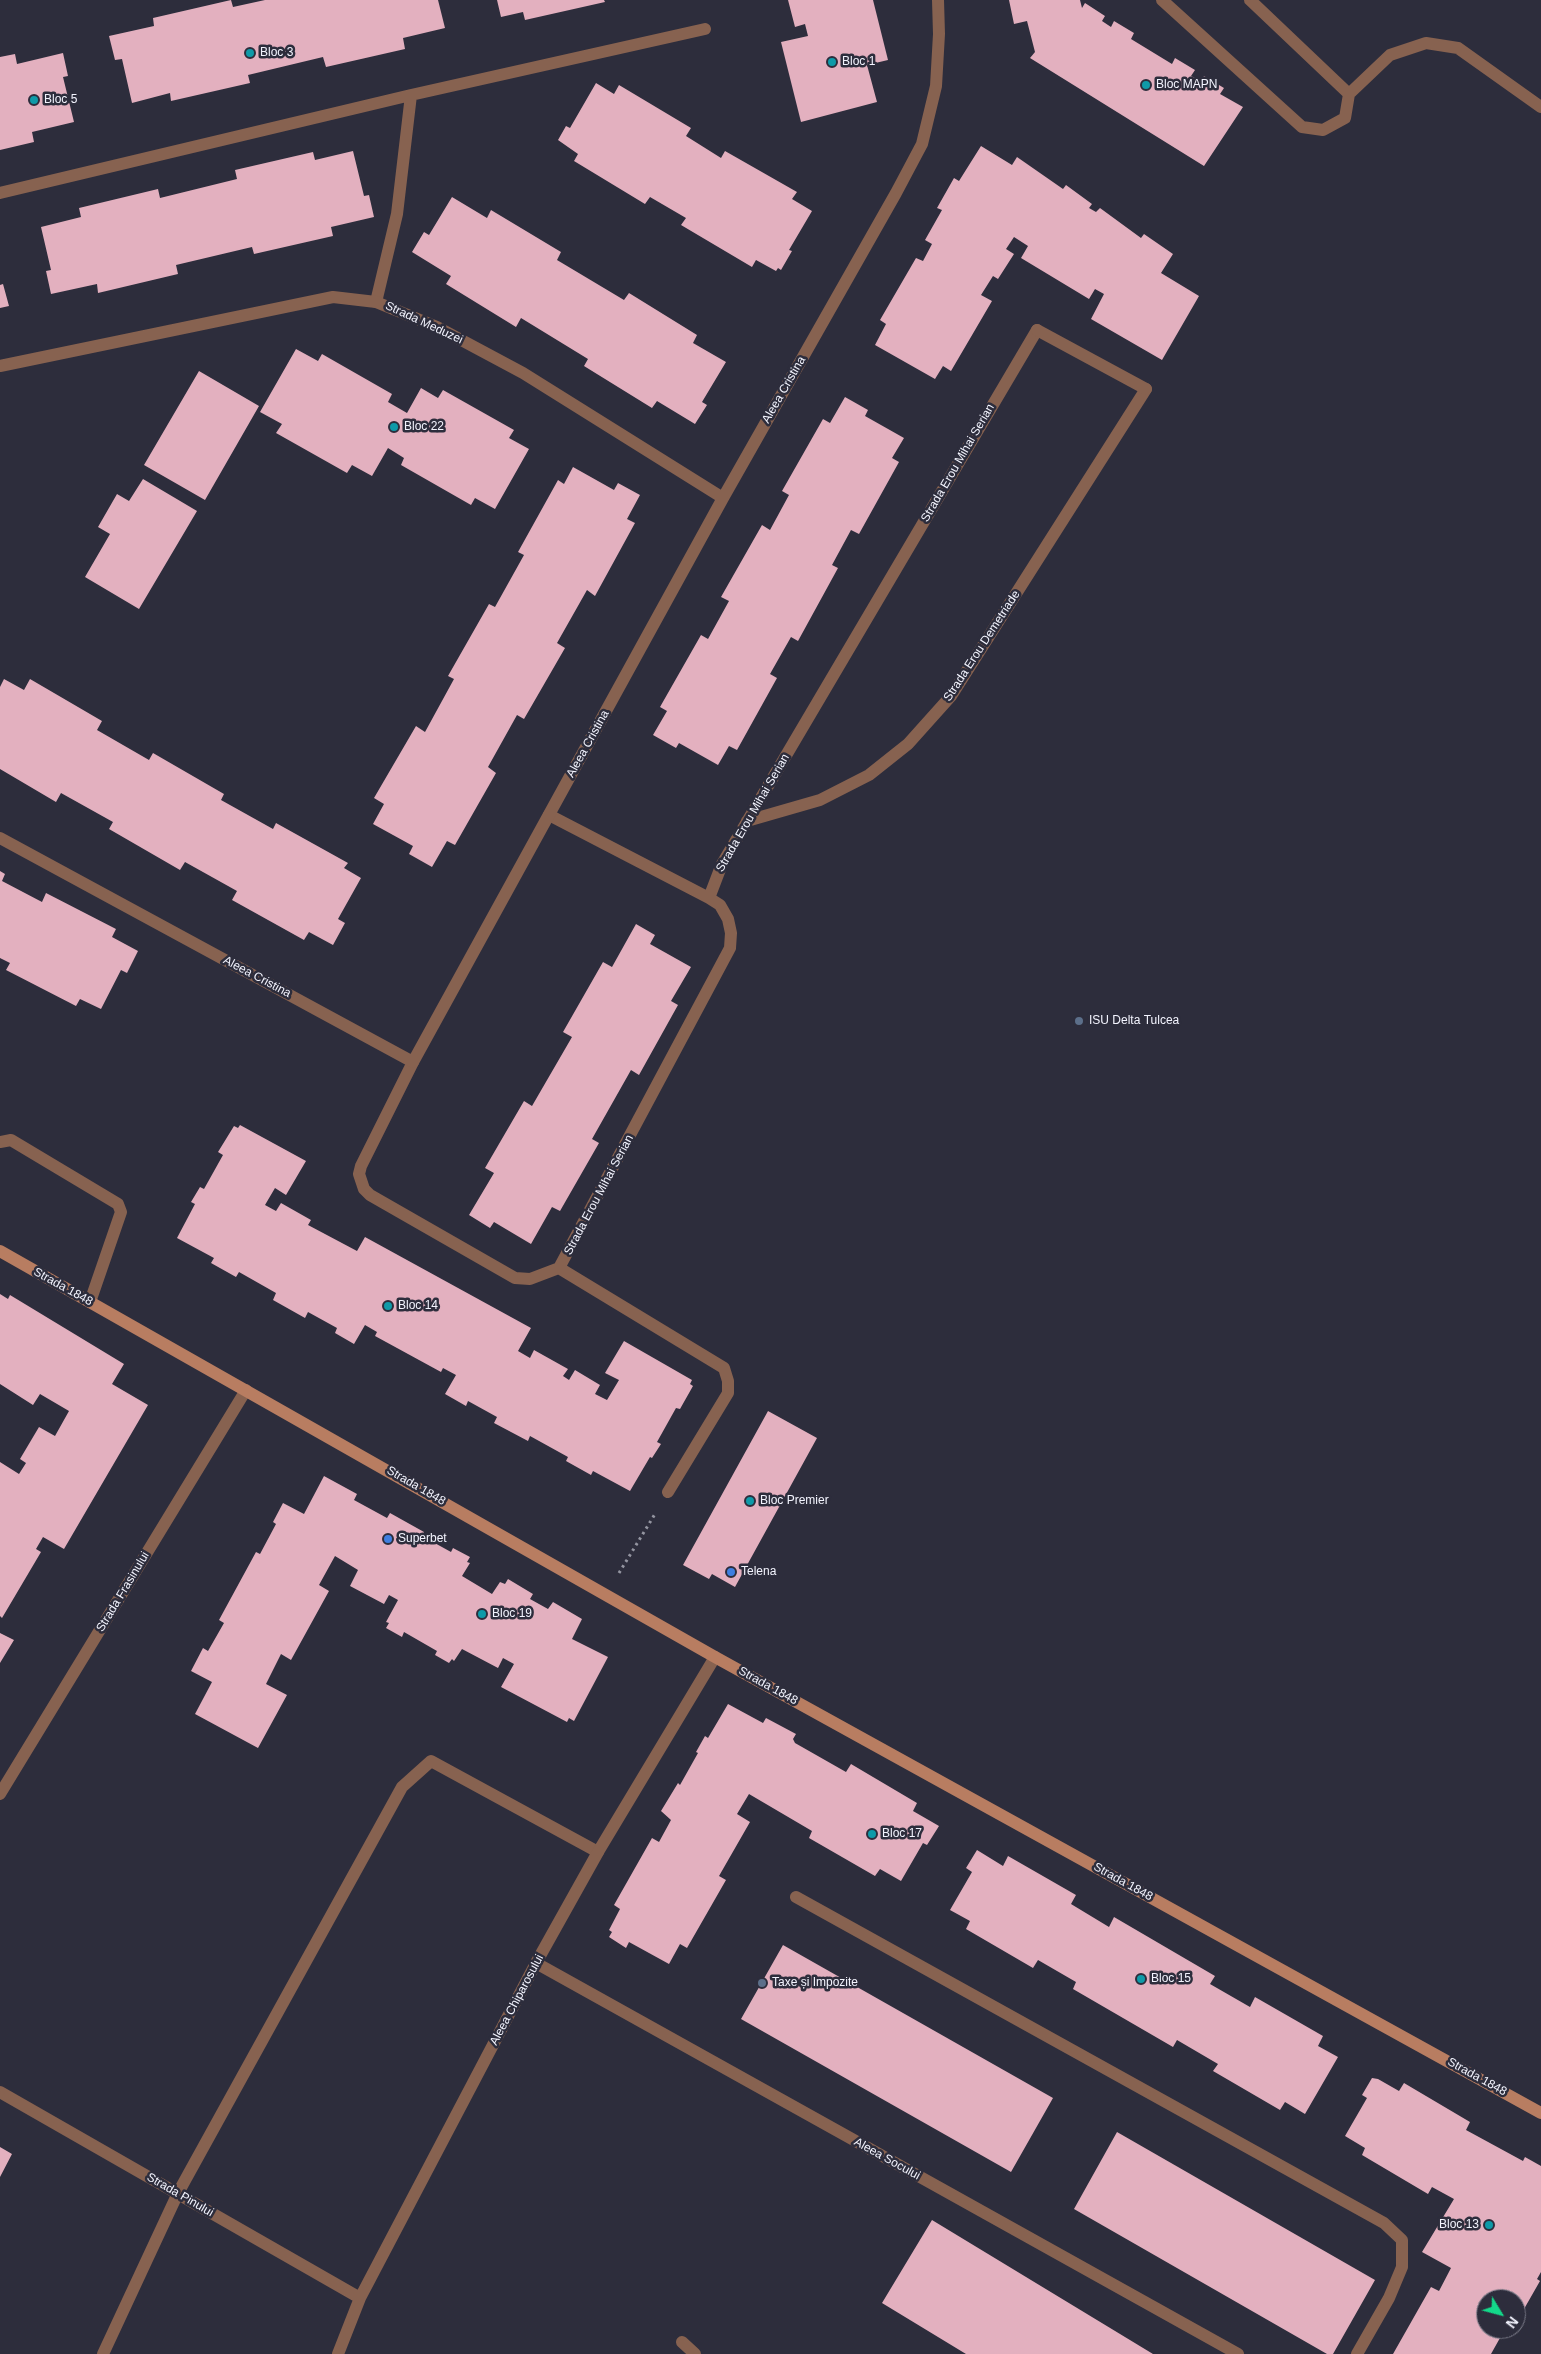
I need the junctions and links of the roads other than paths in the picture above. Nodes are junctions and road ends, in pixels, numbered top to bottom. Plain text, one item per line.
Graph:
1 (938, 0) edge
2 (1162, 0) edge
3 (1250, 0) edge
4 (705, 29) dead end
5 (1349, 94) junction
6 (411, 95) junction
7 (1541, 106) edge
8 (0, 193) edge
9 (376, 302) junction
10 (0, 366) edge
11 (1146, 389) joint
12 (723, 498) junction
13 (549, 815) junction
14 (747, 821) junction
15 (0, 838) edge
16 (708, 898) junction
17 (413, 1062) junction
18 (0, 1142) edge
19 (0, 1251) edge
20 (559, 1268) junction
21 (90, 1302) junction
22 (246, 1390) junction
23 (668, 1492) road end
24 (715, 1657) junction
25 (0, 1794) edge
26 (598, 1852) junction
27 (796, 1897) dead end
28 (536, 1963) junction
29 (0, 2092) edge
30 (1541, 2112) edge
31 (178, 2194) junction
32 (360, 2298) junction
33 (682, 2342) dead end
34 (102, 2354) edge
35 (338, 2354) edge
36 (695, 2354) edge
37 (1238, 2354) edge
38 (1357, 2354) edge

1 - 12 street, Aleea Cristina
2 - 5 street
3 - 5 street
4 - 6 street
5 - 7 street
6 - 8 street
6 - 9 street
9 - 10 street, Strada Meduzei
9 - 12 street, Strada Meduzei
11 - 14 street, Strada Erou Demetriade
11 - 14 street, Strada Erou Mihai Serian
12 - 13 street, Aleea Cristina
13 - 16 street
13 - 17 street, Aleea Cristina
14 - 16 street, Strada Erou Mihai Serian
15 - 17 street, Aleea Cristina
16 - 20 street, Strada Erou Mihai Serian
17 - 20 street, Strada Erou Mihai Serian
18 - 21 street
19 - 21 main road, Strada 1848
20 - 23 street
21 - 22 main road, Strada 1848
22 - 24 main road, Strada 1848
22 - 25 street, Strada Frasinului
24 - 26 street, Aleea Chiparosului
24 - 30 main road, Strada 1848
26 - 28 street, Aleea Chiparosului
26 - 31 street
27 - 38 street
28 - 32 street, Aleea Chiparosului
28 - 37 street, Aleea Socului
29 - 31 street, Strada Pinului
31 - 32 street, Strada Pinului
31 - 34 street
32 - 35 street, Aleea Chiparosului
33 - 36 street

